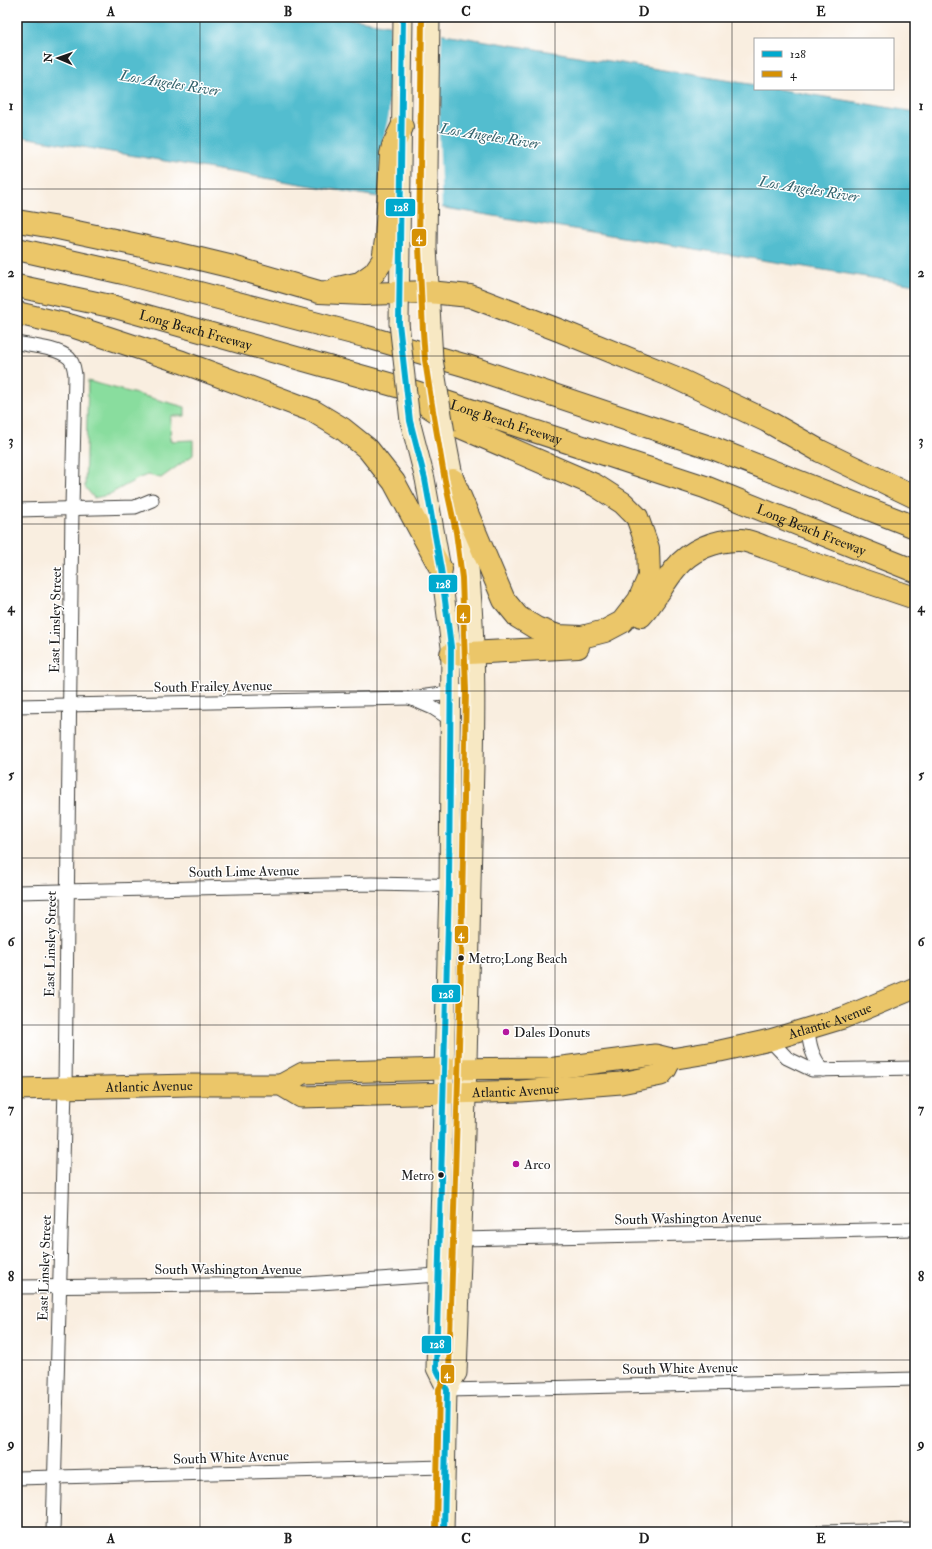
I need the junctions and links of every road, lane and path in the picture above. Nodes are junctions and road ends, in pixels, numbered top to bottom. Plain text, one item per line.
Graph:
1 (403, 17) edge
2 (430, 17) edge
3 (402, 128) joint
4 (17, 221) edge
5 (393, 241) junction
6 (17, 249) edge
7 (17, 286) edge
8 (319, 292) junction
9 (429, 292) junction
10 (400, 293) junction
11 (17, 313) edge
12 (17, 343) edge
13 (400, 387) junction
14 (453, 480) junction
15 (915, 497) edge
16 (152, 500) dead end
17 (72, 508) junction
18 (17, 510) edge
19 (915, 527) edge
20 (441, 569) junction
21 (915, 571) edge
22 (915, 598) edge
23 (474, 653) junction
24 (451, 654) junction
25 (474, 690) junction
26 (450, 693) junction
27 (410, 698) junction
28 (70, 704) junction
29 (17, 706) edge
30 (450, 719) junction
31 (449, 885) junction
32 (471, 886) junction
33 (67, 891) junction
34 (17, 892) edge
35 (915, 988) edge
36 (808, 1028) junction
37 (770, 1040) junction
38 (671, 1059) junction
39 (444, 1068) junction
40 (467, 1068) junction
41 (915, 1068) edge
42 (823, 1070) junction
43 (281, 1085) junction
44 (65, 1088) junction
45 (17, 1089) edge
46 (444, 1092) junction
47 (466, 1092) junction
48 (915, 1229) edge
49 (462, 1239) junction
50 (438, 1275) junction
51 (59, 1286) junction
52 (17, 1287) edge
53 (915, 1379) edge
54 (447, 1390) junction
55 (445, 1467) junction
56 (55, 1477) junction
57 (17, 1478) edge
58 (915, 1530) edge
59 (53, 1532) edge
60 (444, 1532) edge
61 (821, 1532) edge

1 - 3 main road
2 - 9 main road
3 - 5 highway
4 - 8 highway
5 - 8 highway
5 - 10 main road
6 - 19 highway
7 - 13 highway, Long Beach Freeway
8 - 10 highway
9 - 10 highway
9 - 14 main road, bridge
9 - 15 highway
10 - 20 main road, bridge
11 - 20 highway
12 - 17 street, East Linsley Street
13 - 14 highway
13 - 21 highway, Long Beach Freeway
14 - 23 main road
16 - 17 street
17 - 18 street
17 - 28 street, East Linsley Street
20 - 24 main road
22 - 23 highway
23 - 24 highway
23 - 25 main road
24 - 26 main road
25 - 26 street, South Frailey Avenue
25 - 32 main road
26 - 27 street, South Frailey Avenue
26 - 30 main road
27 - 28 street, South Frailey Avenue
27 - 30 street, South Frailey Avenue
28 - 29 street, South Frailey Avenue
28 - 33 street, East Linsley Street
30 - 31 main road
31 - 32 street, South Lime Avenue
31 - 33 street, South Lime Avenue
31 - 39 main road
32 - 40 main road
33 - 34 street, South Lime Avenue
33 - 44 street, East Linsley Street
35 - 36 main road, Atlantic Avenue
36 - 37 main road, Atlantic Avenue
36 - 42 street
37 - 38 main road, Atlantic Avenue
37 - 42 street
38 - 40 main road, Atlantic Avenue
38 - 47 main road, Atlantic Avenue
39 - 40 main road, Atlantic Avenue
39 - 43 main road, Atlantic Avenue
39 - 46 main road
40 - 47 main road
41 - 42 street
43 - 44 main road, Atlantic Avenue
43 - 46 main road, Atlantic Avenue
44 - 45 main road, Atlantic Avenue
44 - 51 street, East Linsley Street
46 - 47 main road, Atlantic Avenue
46 - 50 main road
47 - 49 main road
48 - 49 street, South Washington Avenue
49 - 54 main road
50 - 51 street, South Washington Avenue
50 - 54 main road
51 - 52 street, South Washington Avenue
51 - 56 street, East Linsley Street
53 - 54 street, South White Avenue
54 - 55 main road
55 - 56 street, South White Avenue
55 - 60 main road
56 - 57 street, South White Avenue
56 - 59 street, East Linsley Street
58 - 61 street

